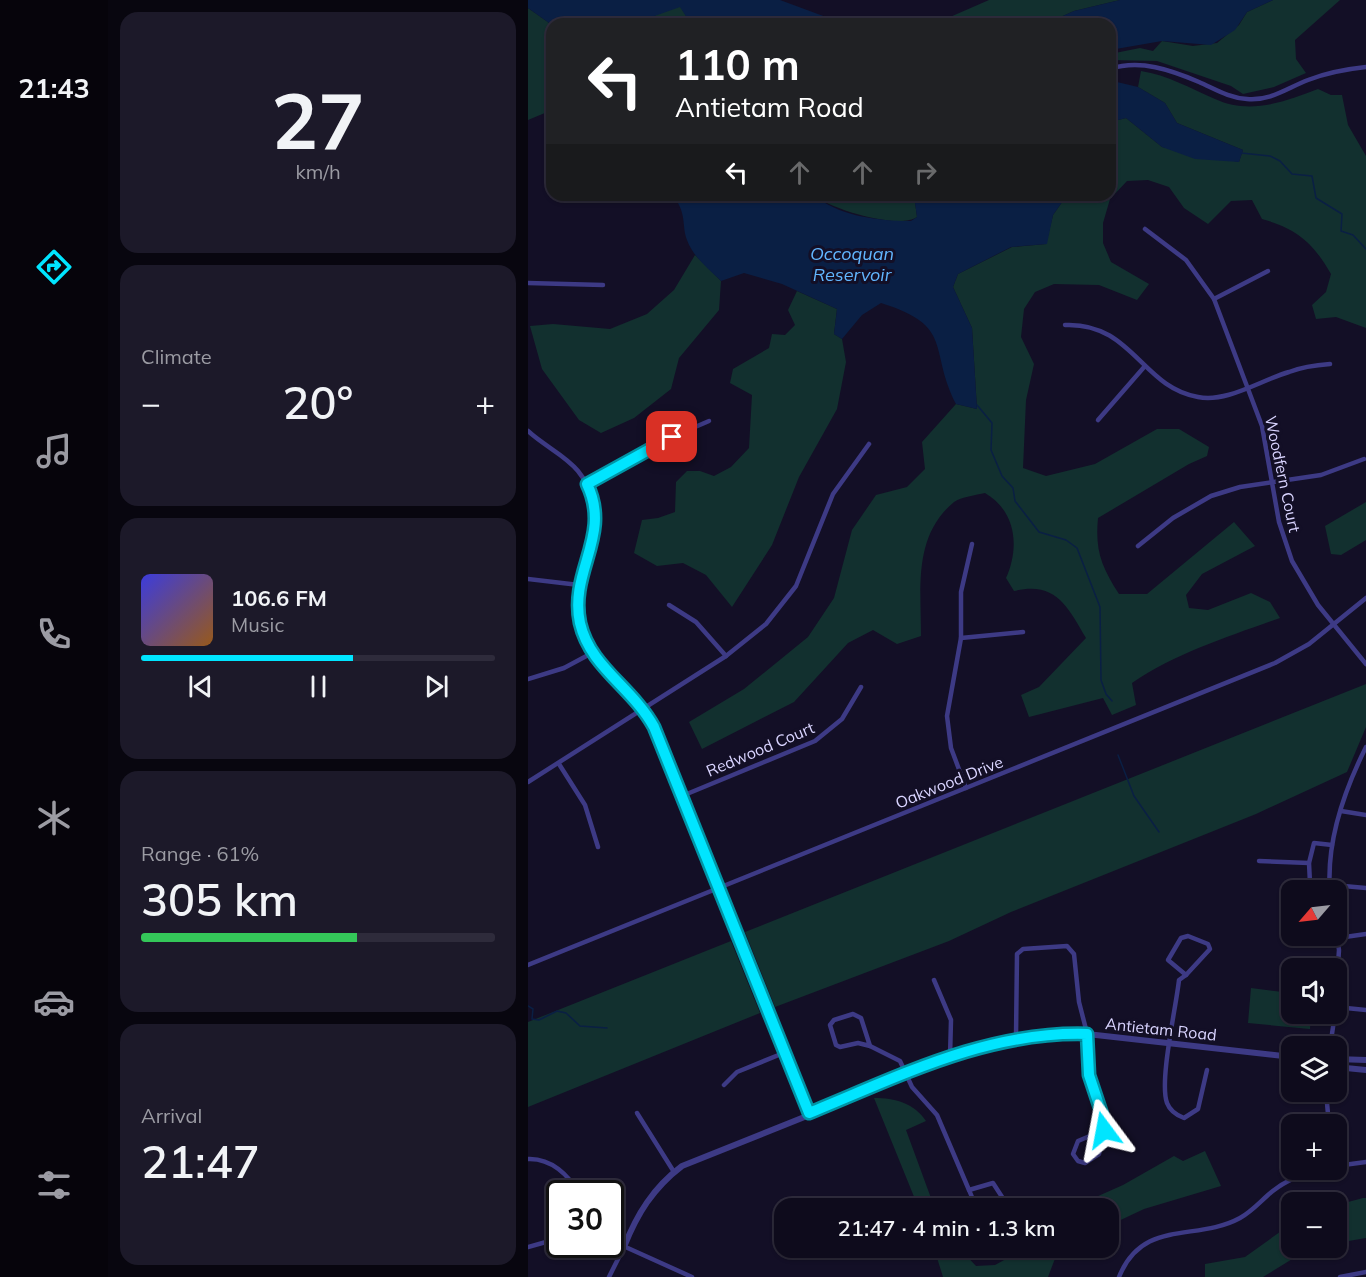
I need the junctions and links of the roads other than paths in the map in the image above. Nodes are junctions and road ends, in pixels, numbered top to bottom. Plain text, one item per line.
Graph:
1 (1366, 67) edge
2 (1116, 68) edge
3 (1145, 229) dead end
4 (1268, 271) dead end
5 (528, 283) edge
6 (603, 285) dead end
7 (1214, 299) junction
8 (1065, 326) dead end
9 (1330, 364) dead end
10 (1145, 366) junction
11 (1249, 387) junction
12 (1098, 420) dead end
13 (709, 421) dead end
14 (528, 431) edge
15 (869, 444) dead end
16 (1364, 459) dead end
17 (1272, 482) junction
18 (587, 484) junction
19 (972, 544) dead end
20 (1138, 546) dead end
21 (528, 579) edge
22 (579, 585) junction
23 (1366, 598) edge
24 (669, 605) dead end
25 (1334, 625) junction
26 (1023, 632) dead end
27 (961, 638) junction
28 (592, 653) junction
29 (726, 656) junction
30 (1366, 664) edge
31 (528, 679) edge
32 (861, 687) dead end
33 (644, 710) junction
34 (1366, 747) edge
35 (559, 764) junction
36 (528, 782) edge
37 (966, 789) junction
38 (682, 796) junction
39 (1341, 811) junction
40 (1366, 815) edge
41 (1332, 845) junction
42 (598, 847) dead end
43 (1259, 861) dead end
44 (1308, 863) junction
45 (1310, 880) edge
46 (1329, 880) edge
47 (1347, 886) edge
48 (718, 887) junction
49 (1366, 888) edge
50 (1366, 934) edge
51 (1347, 937) edge
52 (528, 965) edge
53 (1186, 975) junction
54 (934, 980) dead end
55 (1347, 1008) edge
56 (1366, 1010) edge
57 (1087, 1034) junction
58 (1016, 1037) junction
59 (1169, 1043) junction
60 (870, 1046) junction
61 (786, 1052) junction
62 (1281, 1056) edge
63 (950, 1057) junction
64 (1347, 1059) edge
65 (1366, 1060) edge
66 (1347, 1069) edge
67 (1207, 1070) dead end
68 (1366, 1070) edge
69 (906, 1074) junction
70 (724, 1085) dead end
71 (637, 1113) dead end
72 (809, 1113) junction
73 (1104, 1130) junction
74 (528, 1159) edge
75 (1366, 1162) edge
76 (1347, 1164) edge
77 (674, 1172) junction
78 (570, 1180) edge
79 (1288, 1180) edge
80 (969, 1190) junction
81 (972, 1198) edge
82 (1003, 1198) edge
83 (546, 1242) edge
84 (528, 1247) edge
85 (624, 1247) joint
86 (618, 1258) edge
87 (1366, 1272) edge
88 (609, 1277) edge
89 (692, 1277) edge
90 (1119, 1277) edge
91 (1340, 1277) edge

1 - 2 street
3 - 7 street, Woodfern Court
4 - 7 street
5 - 6 street
7 - 11 street, Woodfern Court
8 - 10 street
9 - 11 street
10 - 11 street
10 - 12 street
11 - 17 street, Woodfern Court
13 - 18 street
14 - 18 street
15 - 29 street
16 - 17 street
17 - 20 street
17 - 25 street, Woodfern Court
18 - 22 street
19 - 27 street
21 - 22 street
22 - 28 street
23 - 25 street, Oakwood Drive
24 - 29 street
25 - 30 street, Woodfern Court
25 - 37 street, Oakwood Drive
26 - 27 street
27 - 37 street
28 - 31 street
28 - 33 street
29 - 33 street
32 - 38 street, Redwood Court
33 - 35 street
33 - 38 street
34 - 39 street
35 - 36 street
35 - 42 street
37 - 48 street, Oakwood Drive
38 - 48 street
39 - 40 street
39 - 41 street
41 - 44 street
41 - 46 street
43 - 44 street
44 - 45 street
47 - 49 street
48 - 52 street, Oakwood Drive
48 - 61 street
50 - 51 street
53 - 53 street
53 - 59 street
54 - 63 street
55 - 56 street
57 - 58 street, Antietam Road
57 - 58 street
57 - 59 street, Antietam Road
57 - 73 street
58 - 63 street, Antietam Road
59 - 62 street, Antietam Road
59 - 67 street
60 - 60 street
60 - 69 street
61 - 70 street
61 - 72 street
63 - 69 street, Antietam Road
64 - 65 street
66 - 68 street
69 - 72 street, Antietam Road
69 - 80 street
71 - 77 street
72 - 77 street, Antietam Road
73 - 73 street
74 - 78 street
75 - 76 street
77 - 85 street, Antietam Road
79 - 90 street
80 - 81 street
80 - 82 street
83 - 84 street
85 - 89 street
86 - 88 street, Antietam Road
87 - 91 street

